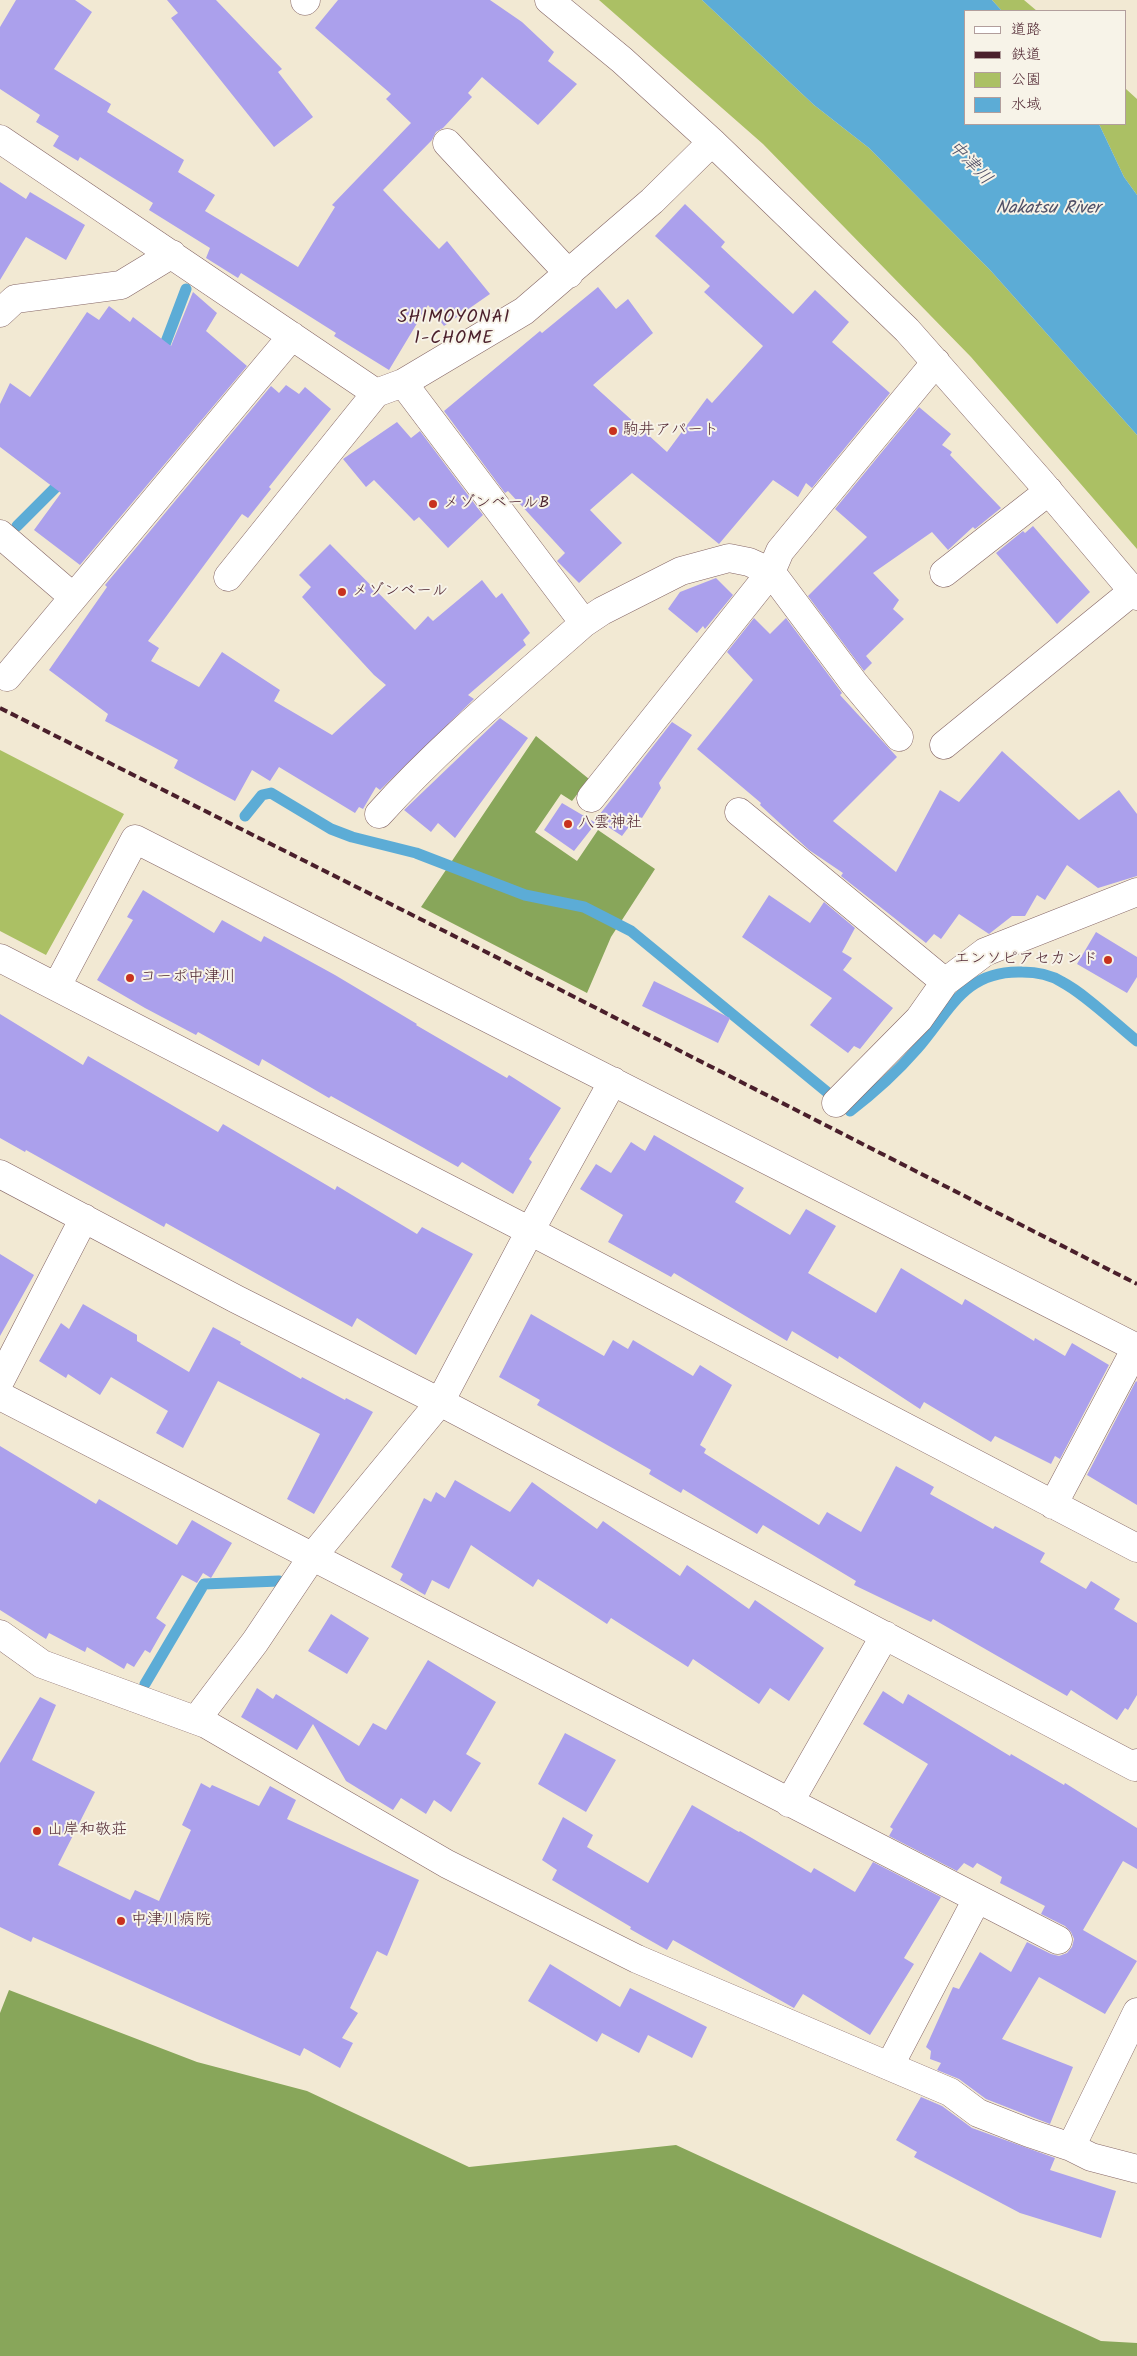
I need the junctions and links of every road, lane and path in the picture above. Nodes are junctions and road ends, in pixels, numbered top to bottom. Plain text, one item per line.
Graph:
1 (549, 0) edge
2 (0, 139) edge
3 (712, 142) junction
4 (447, 143) dead end
5 (172, 254) junction
6 (569, 274) junction
7 (0, 313) edge
8 (292, 336) junction
9 (936, 362) junction
10 (402, 383) junction
11 (376, 393) junction
12 (1049, 491) junction
13 (0, 534) edge
14 (771, 572) junction
15 (944, 573) dead end
16 (228, 577) dead end
17 (1135, 594) edge
18 (72, 596) junction
19 (584, 623) junction
20 (7, 676) dead end
21 (899, 737) dead end
22 (944, 745) dead end
23 (591, 798) dead end
24 (739, 812) dead end
25 (379, 814) dead end
26 (1137, 892) edge
27 (0, 958) edge
28 (945, 982) junction
29 (57, 986) junction
30 (614, 1081) junction
31 (836, 1103) dead end
32 (0, 1174) edge
33 (84, 1218) junction
34 (530, 1231) junction
35 (1137, 1348) edge
36 (0, 1381) edge
37 (0, 1396) edge
38 (440, 1402) junction
39 (1053, 1505) junction
40 (1137, 1548) edge
41 (312, 1557) junction
42 (0, 1634) edge
43 (885, 1635) junction
44 (196, 1720) junction
45 (1137, 1763) edge
46 (789, 1803) junction
47 (977, 1899) junction
48 (1058, 1940) dead end
49 (1137, 2012) edge
50 (890, 2065) junction
51 (1071, 2147) junction
52 (1137, 2169) edge

1 - 3 street
2 - 5 street
3 - 6 street
3 - 9 street
4 - 6 street
5 - 7 street
5 - 8 street
6 - 10 street
8 - 11 street
8 - 18 street
9 - 12 street
9 - 14 street
10 - 11 street
10 - 19 street
11 - 16 street
12 - 15 street
12 - 17 street
13 - 18 street
14 - 19 street
14 - 21 street
14 - 23 street
17 - 22 street
18 - 20 street
19 - 25 street
24 - 28 street
26 - 28 street
27 - 29 street
28 - 31 street
29 - 30 street
29 - 34 street
30 - 34 street
30 - 35 street
32 - 33 street
33 - 36 street
33 - 38 street
34 - 38 street
34 - 39 street
35 - 39 street
37 - 41 street
38 - 41 street
38 - 43 street
39 - 40 street
41 - 44 street
41 - 46 street
42 - 44 street
43 - 45 street
43 - 46 street
44 - 50 street
46 - 47 street
47 - 48 street
47 - 50 street
49 - 51 street
50 - 51 street
51 - 52 street

